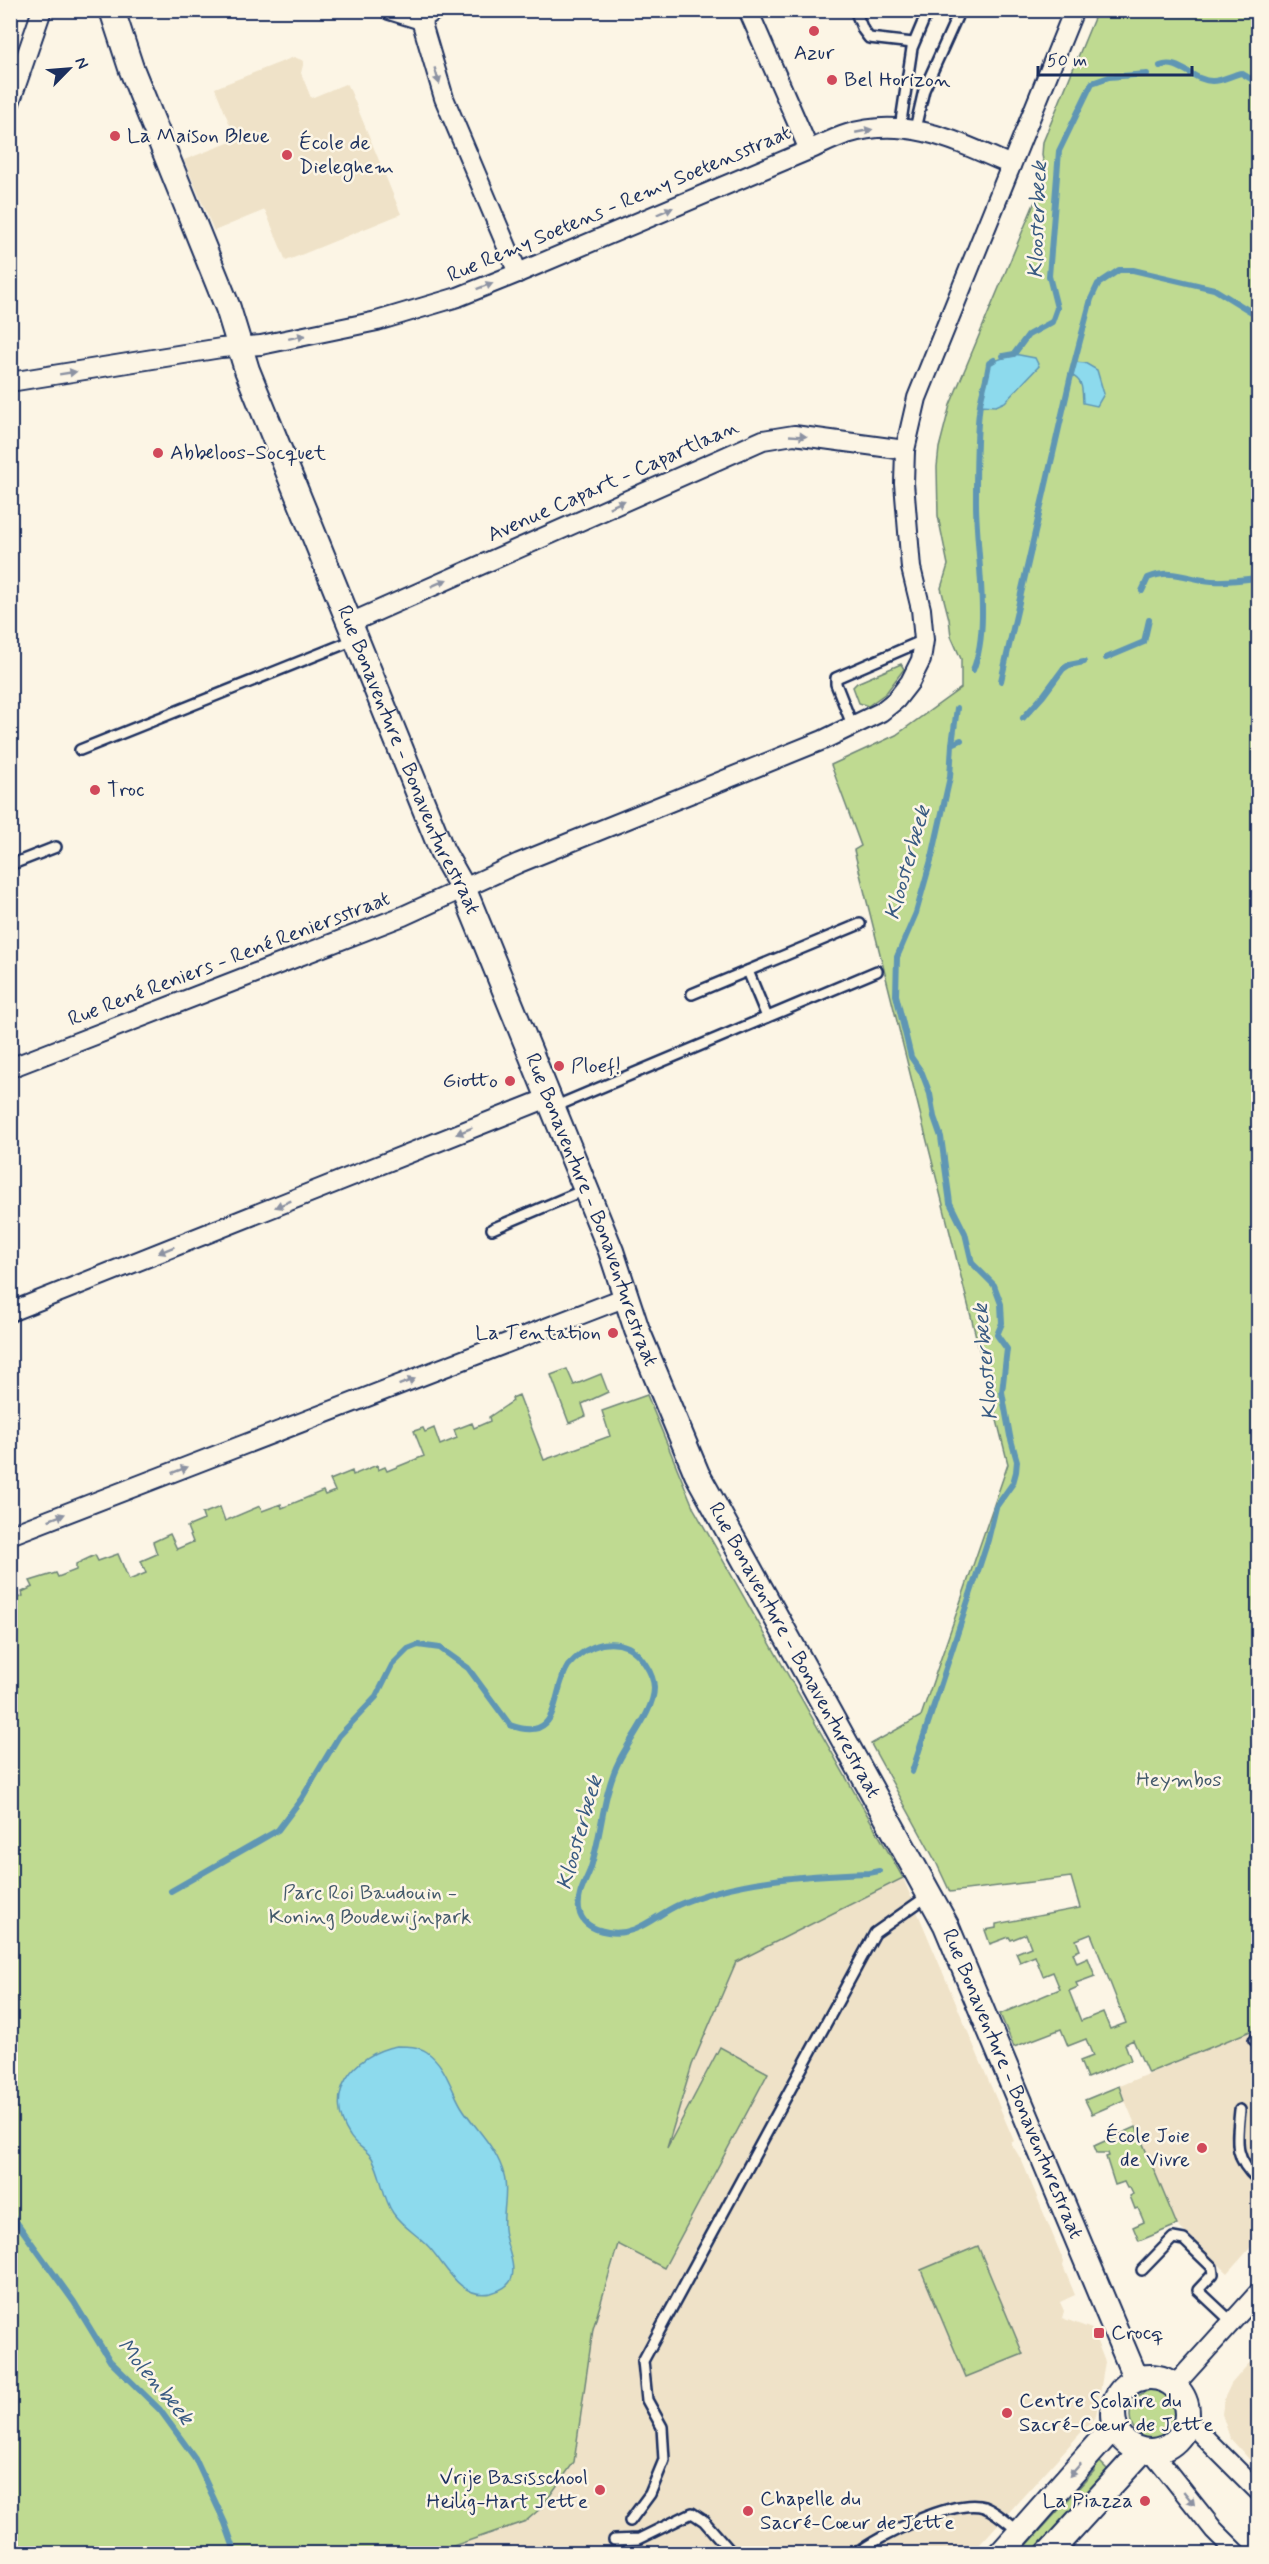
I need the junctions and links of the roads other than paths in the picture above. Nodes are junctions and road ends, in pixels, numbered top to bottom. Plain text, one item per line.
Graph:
1 (42, 10) edge
2 (112, 10) edge
3 (389, 10) edge
4 (748, 10) edge
5 (855, 10) edge
6 (928, 10) edge
7 (960, 10) edge
8 (1074, 10) edge
9 (428, 15) edge
10 (913, 43) junction
11 (10, 103) edge
12 (908, 129) junction
13 (808, 150) junction
14 (1011, 165) junction
15 (518, 273) junction
16 (239, 348) junction
17 (10, 382) edge
18 (905, 450) junction
19 (353, 631) junction
20 (924, 640) junction
21 (853, 727) junction
22 (80, 750) dead end
23 (56, 847) dead end
24 (10, 865) edge
25 (464, 890) junction
26 (860, 924) dead end
27 (748, 971) junction
28 (877, 971) dead end
29 (692, 994) dead end
30 (767, 1017) junction
31 (10, 1068) edge
32 (550, 1103) junction
33 (586, 1190) junction
34 (492, 1229) dead end
35 (626, 1297) junction
36 (10, 1312) edge
37 (10, 1535) edge
38 (929, 1895) junction
39 (1240, 2110) dead end
40 (1258, 2180) edge
41 (1142, 2270) dead end
42 (1258, 2292) edge
43 (1232, 2322) junction
44 (1136, 2379) junction
45 (1174, 2386) junction
46 (1187, 2420) junction
47 (1114, 2426) junction
48 (1147, 2451) junction
49 (1258, 2491) edge
50 (630, 2521) dead end
51 (1019, 2533) junction
52 (614, 2540) dead end
53 (733, 2553) edge
54 (856, 2553) edge
55 (1001, 2553) edge
56 (1048, 2553) edge
57 (1238, 2553) edge

1 - 11 street
2 - 16 street, Rue Bonaventure - Bonaventurestraat
3 - 9 street
4 - 13 street
5 - 10 lane
6 - 10 lane
7 - 12 lane
8 - 14 street
9 -> 15 street
10 - 12 lane
13 -> 12 street, Rue Remy Soetens - Remy Soetensstraat
12 - 14 street, Rue Remy Soetens - Remy Soetensstraat
15 -> 13 street, Rue Remy Soetens - Remy Soetensstraat
14 - 18 street
16 -> 15 street, Rue Remy Soetens - Remy Soetensstraat
17 -> 16 street, Rue Remy Soetens - Remy Soetensstraat
16 - 19 street, Rue Bonaventure - Bonaventurestraat
19 -> 18 street, Avenue Capart - Capartlaan
18 - 20 street
19 - 22 lane
19 - 25 street, Rue Bonaventure - Bonaventurestraat
20 - 21 street, Rue René Reniers - René Reniersstraat
20 - 21 lane
21 - 25 street, Rue René Reniers - René Reniersstraat
23 - 24 lane
25 - 31 street, Rue René Reniers - René Reniersstraat
25 - 32 street, Rue Bonaventure - Bonaventurestraat
26 - 27 lane
27 - 29 lane
27 - 30 lane
28 - 30 lane
30 - 32 lane
32 - 33 street, Rue Bonaventure - Bonaventurestraat
32 -> 36 street
33 - 34 lane
33 - 35 street, Rue Bonaventure - Bonaventurestraat
37 -> 35 street
35 - 38 street, Rue Bonaventure - Bonaventurestraat
38 - 44 street, Rue Bonaventure - Bonaventurestraat
38 - 50 lane
39 - 40 lane
41 - 43 lane
42 - 43 street
43 - 45 street
44 - 45 street
44 - 47 street
45 - 46 street
46 - 48 street
46 - 49 street
47 - 48 street
47 -> 51 street
48 - 56 street
48 -> 57 street
51 - 54 lane
51 - 55 street
52 - 53 lane

